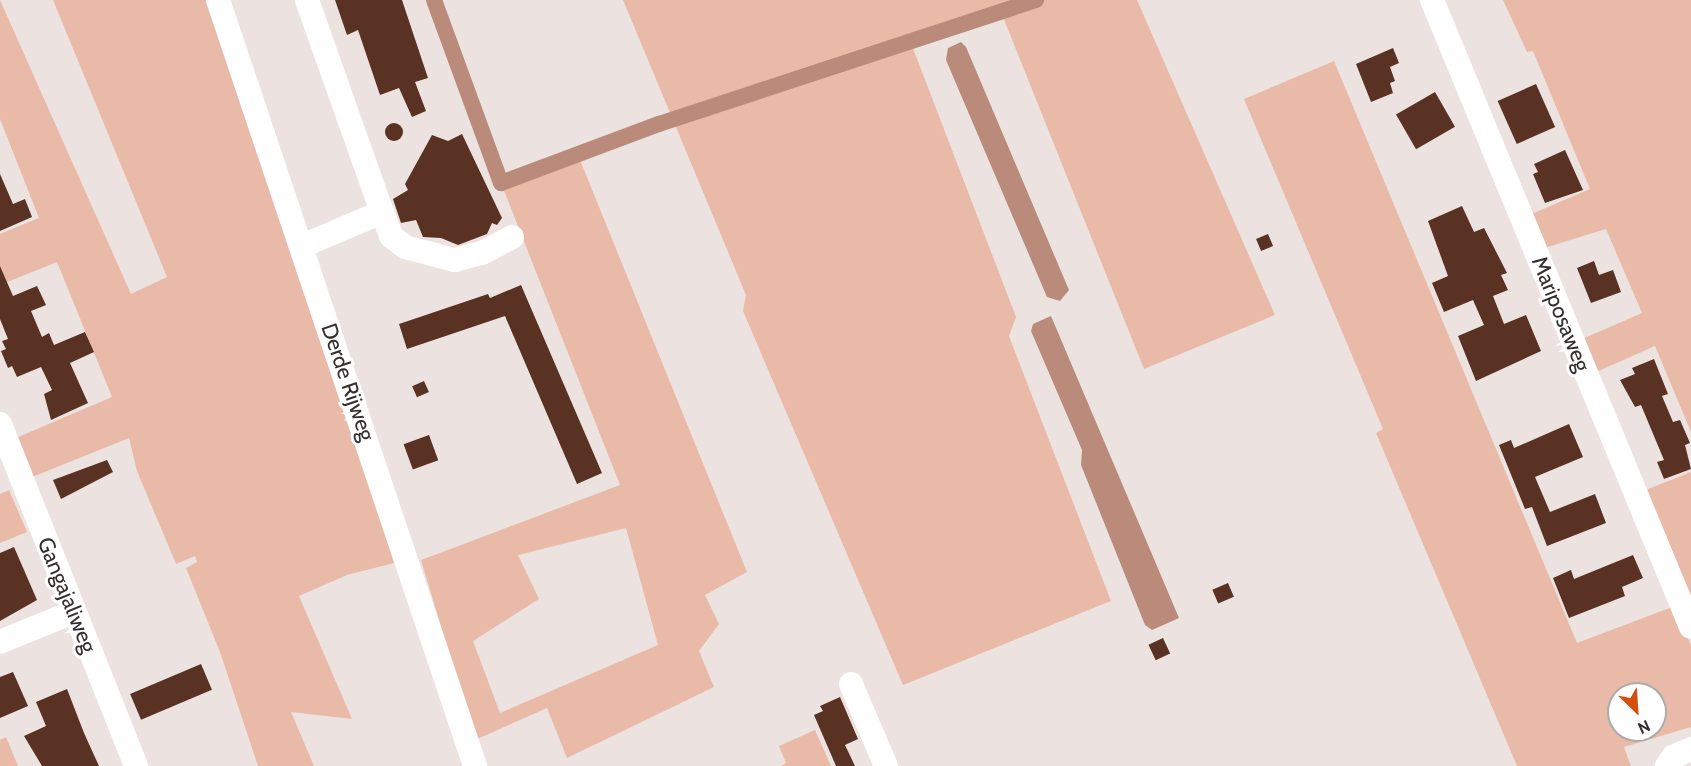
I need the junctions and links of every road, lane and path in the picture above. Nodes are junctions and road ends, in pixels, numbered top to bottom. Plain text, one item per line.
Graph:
1 (218, 0) edge
2 (307, 0) edge
3 (1432, 0) edge
4 (382, 212) junction
5 (512, 237) dead end
6 (302, 246) junction
7 (0, 424) edge
8 (73, 612) junction
9 (1691, 627) edge
10 (0, 642) edge
11 (851, 684) dead end
12 (1691, 748) edge
13 (136, 766) edge
14 (475, 766) edge
15 (886, 766) edge
16 (1667, 766) edge

1 - 6 street, Derde Rijweg
2 - 4 street
3 - 9 street, Mariposaweg
4 - 5 street
4 - 6 street
6 - 14 street, Derde Rijweg
7 - 8 street, Gangajaliweg
8 - 10 street
8 - 13 street, Gangajaliweg
11 - 15 street
12 - 16 street

